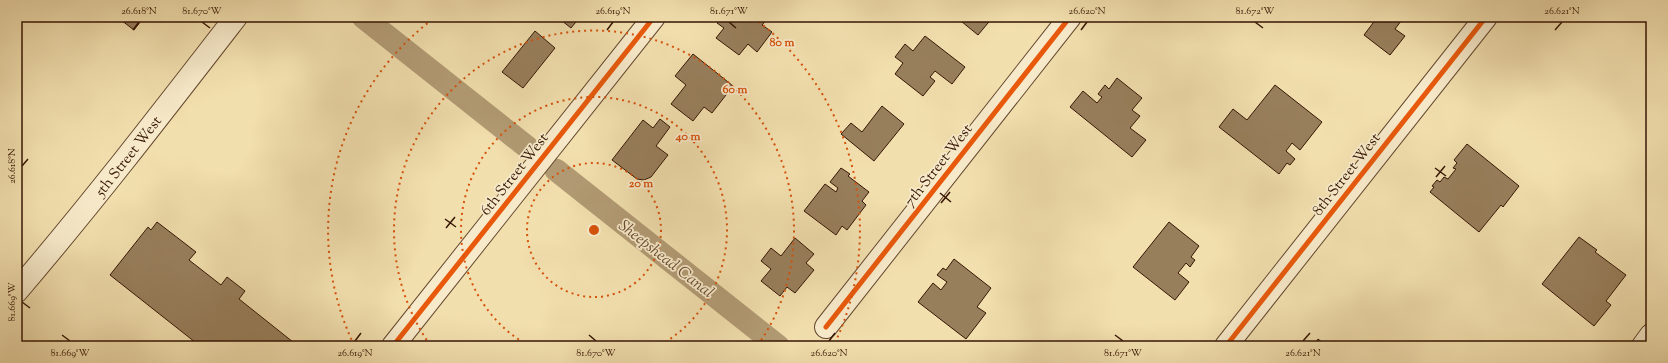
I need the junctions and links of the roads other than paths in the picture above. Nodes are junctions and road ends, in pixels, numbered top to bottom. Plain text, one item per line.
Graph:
1 (236, 17) edge
2 (654, 17) edge
3 (1070, 17) edge
4 (1486, 17) edge
5 (17, 291) edge
6 (826, 327) dead end
7 (1651, 336) edge
8 (393, 346) edge
9 (1226, 346) edge
10 (1643, 346) edge

1 - 5 street, 5th Street West
2 - 8 street, 6th Street West
3 - 6 street, 7th Street West
4 - 9 street, 8th Street West
7 - 10 street

